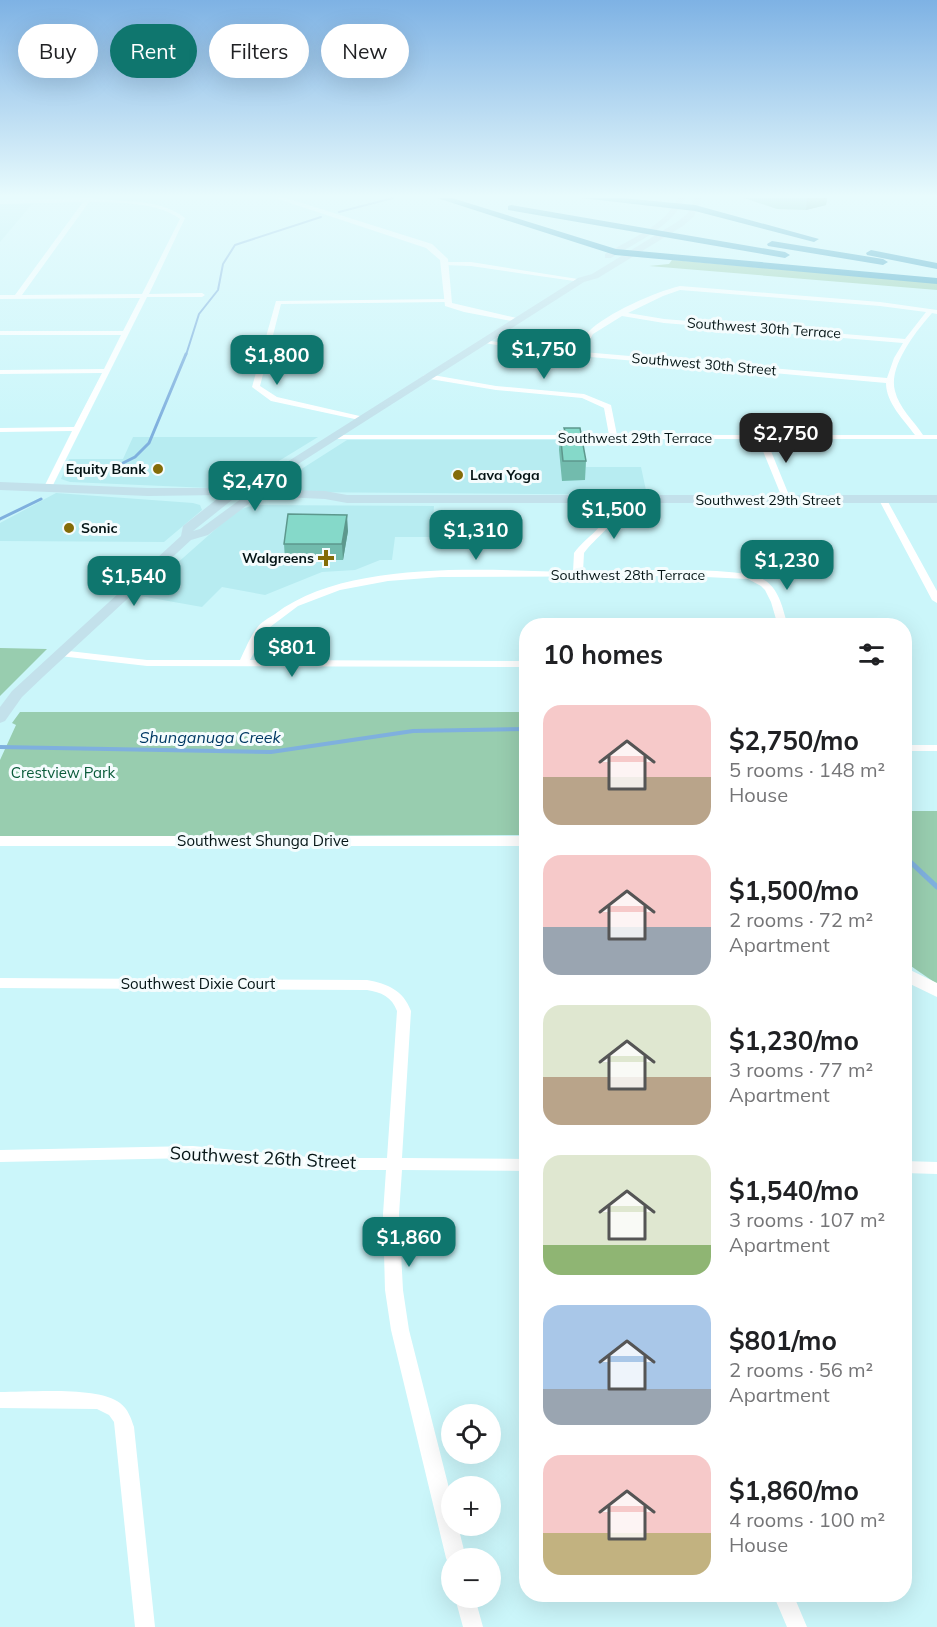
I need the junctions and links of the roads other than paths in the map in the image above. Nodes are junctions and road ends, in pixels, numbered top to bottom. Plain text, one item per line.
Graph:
1 (34, 274) edge
2 (155, 274) edge
3 (445, 274) edge
4 (539, 274) edge
5 (583, 274) edge
6 (599, 274) edge
7 (866, 274) edge
8 (904, 274) edge
9 (581, 280) junction
10 (937, 280) edge
11 (202, 295) dead end
12 (144, 296) junction
13 (0, 297) edge
14 (17, 297) junction
15 (446, 300) junction
16 (934, 312) edge
17 (624, 314) junction
18 (517, 319) junction
19 (0, 333) edge
20 (124, 333) junction
21 (905, 341) junction
22 (482, 342) junction
23 (579, 354) junction
24 (106, 371) junction
25 (0, 372) edge
26 (427, 376) junction
27 (891, 381) junction
28 (753, 417) dead end
29 (361, 419) junction
30 (0, 429) edge
31 (77, 429) junction
32 (332, 437) junction
33 (921, 437) junction
34 (937, 437) edge
35 (614, 438) junction
36 (761, 438) junction
37 (291, 464) junction
38 (0, 486) edge
39 (48, 487) junction
40 (148, 492) junction
41 (255, 494) junction
42 (238, 498) junction
43 (347, 499) junction
44 (937, 499) edge
45 (615, 500) junction
46 (787, 500) junction
47 (883, 500) junction
48 (222, 502) junction
49 (187, 537) junction
50 (578, 575) junction
51 (937, 600) edge
52 (780, 618) edge
53 (60, 653) junction
54 (243, 664) junction
55 (519, 664) edge
56 (0, 717) edge
57 (912, 748) edge
58 (937, 748) edge
59 (0, 841) edge
60 (519, 842) edge
61 (912, 978) edge
62 (0, 983) edge
63 (937, 992) edge
64 (0, 1156) edge
65 (394, 1165) junction
66 (519, 1165) edge
67 (912, 1167) edge
68 (937, 1168) edge
69 (0, 1400) edge
70 (454, 1548) edge
71 (786, 1602) edge
72 (468, 1608) edge
73 (145, 1627) edge
74 (473, 1627) edge
75 (797, 1627) edge

1 - 14 street
2 - 12 street
3 - 15 street
4 - 9 street
5 - 9 main road
6 - 9 main road
7 - 10 highway
8 - 10 highway
9 - 18 main road
11 - 12 street
12 - 14 street
12 - 20 street
13 - 14 street
15 - 18 street
15 - 29 street
16 - 17 street
16 - 21 street
17 - 21 street, Southwest 30th Terrace
17 - 23 street
18 - 22 main road
19 - 20 street
20 - 24 street
21 - 27 street
22 - 23 street, Southwest 30th Street
22 - 26 main road
23 - 27 street, Southwest 30th Street
24 - 25 street
24 - 31 street
26 - 29 main road
26 - 35 street
27 - 33 street
28 - 36 street
29 - 32 main road
30 - 31 street
31 - 39 street
32 - 35 street, Southwest 29th Terrace
32 - 37 main road
33 - 34 street, Southwest 29th Terrace
33 - 36 street, Southwest 29th Terrace
35 - 36 street, Southwest 29th Terrace
36 - 46 street
37 - 41 main road
37 - 42 main road
38 - 39 main road, Southwest 29th Street
39 - 40 main road, Southwest 29th Street
40 - 42 main road, Southwest 29th Street
40 - 48 main road, Southwest 29th Street
41 - 42 main road
41 - 43 main road, Southwest 29th Street
42 - 43 main road, Southwest 29th Street
42 - 48 main road, Southwest 29th Street
42 - 49 main road
43 - 45 main road, Southwest 29th Street
44 - 47 main road, Southwest 29th Street
45 - 46 main road, Southwest 29th Street
45 - 50 street
46 - 47 main road, Southwest 29th Street
47 - 51 street
48 - 49 main road
49 - 53 main road
50 - 52 street, Southwest 28th Terrace
50 - 54 street, Southwest 28th Terrace
53 - 54 street
53 - 56 main road
54 - 55 street
57 - 58 street
59 - 60 street, Southwest Shunga Drive
61 - 63 street
62 - 65 street, Southwest Dixie Court
64 - 65 street, Southwest 26th Street
65 - 66 street, Southwest 26th Street
65 - 70 street
67 - 68 street
69 - 73 street
71 - 75 street
72 - 74 street

